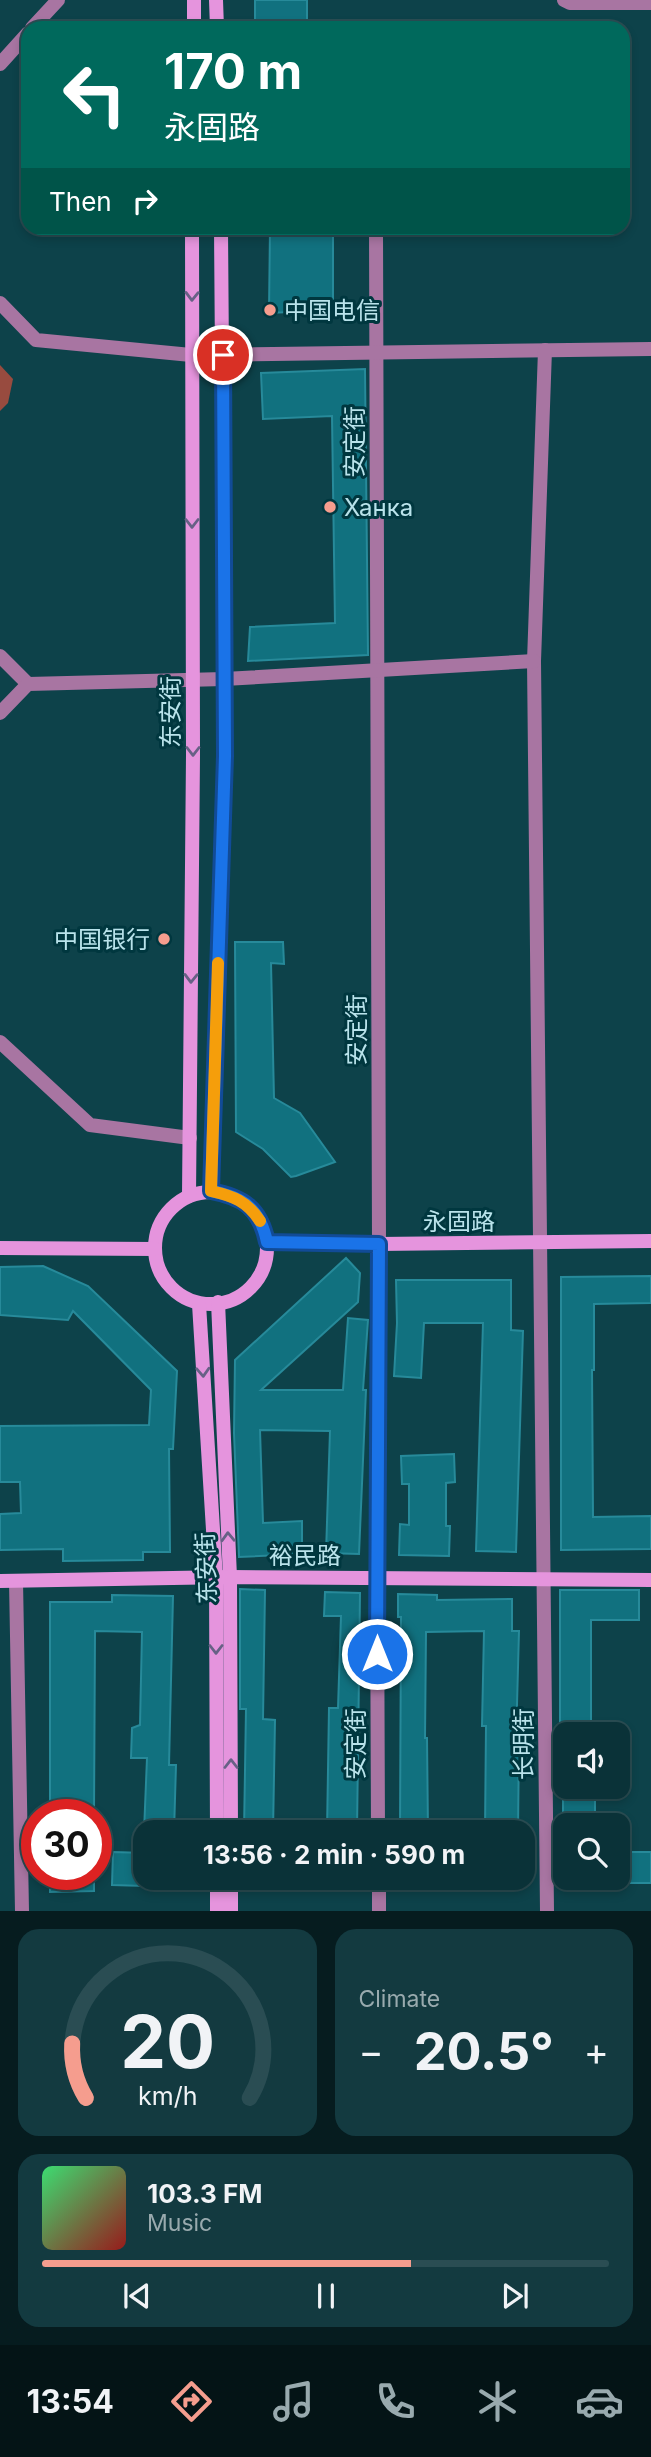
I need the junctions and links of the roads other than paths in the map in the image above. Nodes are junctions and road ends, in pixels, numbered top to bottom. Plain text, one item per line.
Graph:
1 (58, 0) edge
2 (194, 0) edge
3 (216, 0) edge
4 (564, 0) edge
5 (651, 3) edge
6 (38, 21) edge
7 (194, 21) edge
8 (217, 21) edge
9 (21, 41) edge
10 (0, 64) edge
11 (192, 235) edge
12 (220, 235) edge
13 (376, 235) edge
14 (0, 303) edge
15 (651, 349) edge
16 (545, 350) junction
17 (376, 352) junction
18 (191, 355) junction
19 (223, 355) junction
20 (0, 656) edge
21 (534, 661) junction
22 (377, 670) junction
23 (224, 679) junction
24 (193, 680) junction
25 (27, 684) junction
26 (0, 713) edge
27 (0, 1042) edge
28 (190, 1138) junction
29 (211, 1191) junction
30 (189, 1196) junction
31 (651, 1241) edge
32 (267, 1242) junction
33 (541, 1242) junction
34 (379, 1244) junction
35 (0, 1248) edge
36 (155, 1249) junction
37 (218, 1302) junction
38 (199, 1304) junction
39 (223, 1577) junction
40 (545, 1577) junction
41 (377, 1578) junction
42 (651, 1580) edge
43 (0, 1581) edge
44 (16, 1581) junction
45 (217, 1820) edge
46 (231, 1820) edge
47 (378, 1820) edge
48 (217, 1890) edge
49 (231, 1890) edge
50 (379, 1890) edge
51 (22, 1911) edge
52 (217, 1911) edge
53 (231, 1911) edge
54 (379, 1911) edge
55 (547, 1911) edge

1 - 6 street
2 - 7 main road
3 - 8 main road
4 - 5 street
9 - 10 street
11 -> 18 main road, 东安街
12 - 19 main road
13 - 17 street, 安定街
14 - 18 street
15 - 16 street
16 - 17 street
16 - 21 street, 长明街
17 - 19 street
17 - 22 street, 安定街
18 - 19 street
18 -> 24 main road, 东安街
19 - 23 main road
20 - 25 street
21 - 22 street
21 - 33 street, 长明街
22 - 23 street
22 - 34 street, 安定街
23 - 24 street
23 - 29 main road
24 - 25 street
24 -> 28 main road, 东安街
25 - 26 street
27 - 28 street
28 - 30 main road, 东安街
29 - 30 main road
29 - 32 main road
30 - 36 main road
31 - 33 main road, 永固路
32 - 34 main road, 永固路
32 - 37 main road
33 - 34 main road, 永固路
33 - 40 street, 长明街
34 - 41 street, 安定街
35 - 36 main road
36 - 38 main road
37 - 38 main road
39 -> 37 main road, 东安街
38 -> 39 main road, 东安街
39 - 41 main road, 裕民路
39 - 44 main road, 裕民路
39 -> 45 main road, 东安街
46 -> 39 main road, 东安街
40 - 41 main road, 裕民路
40 - 42 main road, 裕民路
40 - 55 street, 长明街
41 - 47 street, 安定街
43 - 44 main road, 裕民路
44 - 51 street
48 - 52 main road
49 - 53 main road
50 - 54 street

